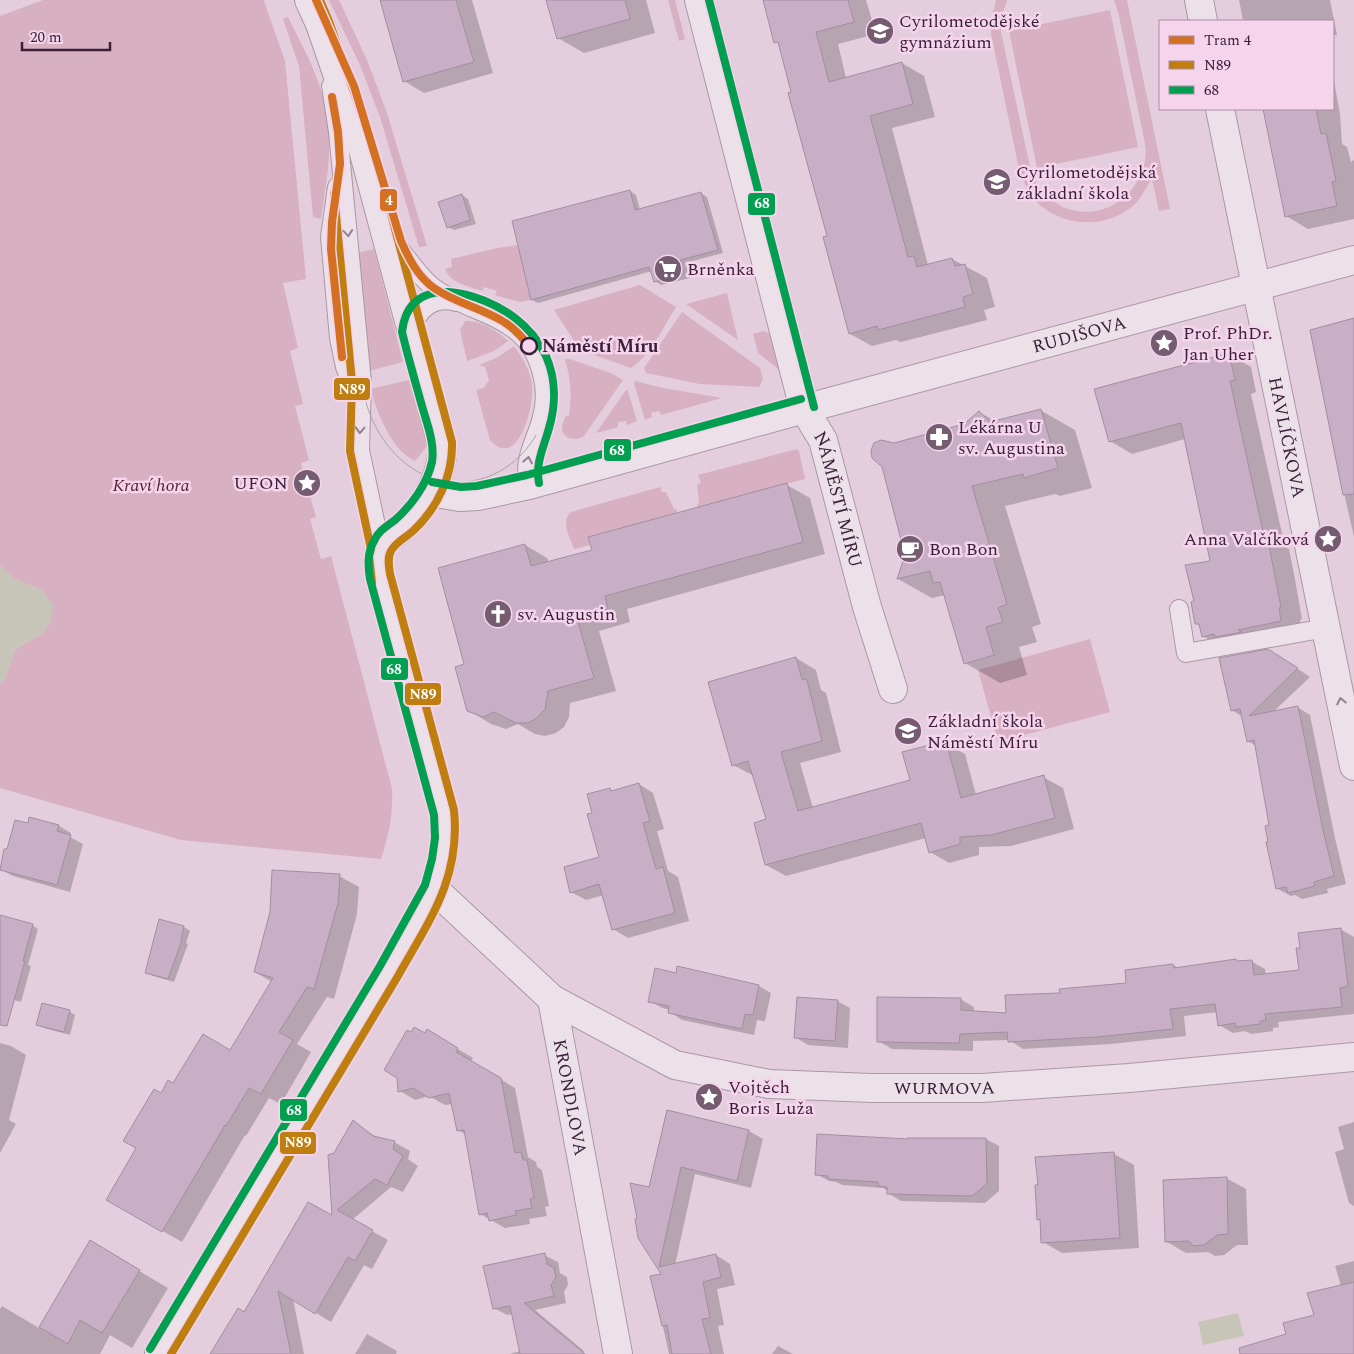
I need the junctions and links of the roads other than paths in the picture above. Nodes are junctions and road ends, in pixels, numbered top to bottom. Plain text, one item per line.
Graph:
1 (309, 0) edge
2 (698, 0) edge
3 (1198, 0) edge
4 (1203, 20) edge
5 (320, 24) junction
6 (1220, 110) edge
7 (385, 229) junction
8 (1354, 260) edge
9 (1256, 286) junction
10 (459, 303) junction
11 (412, 332) junction
12 (804, 409) junction
13 (529, 485) junction
14 (430, 492) junction
15 (381, 549) junction
16 (1179, 609) dead end
17 (1326, 628) junction
18 (893, 689) dead end
19 (1354, 766) edge
20 (434, 888) junction
21 (552, 999) junction
22 (1354, 1057) edge
23 (159, 1354) edge
24 (618, 1354) edge

1 - 5 street
2 - 12 street, NÁMĚSTÍ MÍRU
3 - 4 street
5 - 7 street
5 -> 15 lane
6 - 9 street, HAVLÍČKOVA
7 - 10 lane
7 - 11 street
8 - 9 street, RUDIŠOVA
9 - 12 street, RUDIŠOVA
9 - 17 street, HAVLÍČKOVA
10 - 11 lane
13 -> 10 lane
11 - 14 street
12 - 13 street
12 - 18 street, NÁMĚSTÍ MÍRU
13 - 14 street
14 - 15 street
15 - 20 street
16 - 17 lane
19 -> 17 street, HAVLÍČKOVA
20 - 21 street
20 - 23 street
21 - 22 street, WURMOVA
21 - 24 street, KRONDLOVA

